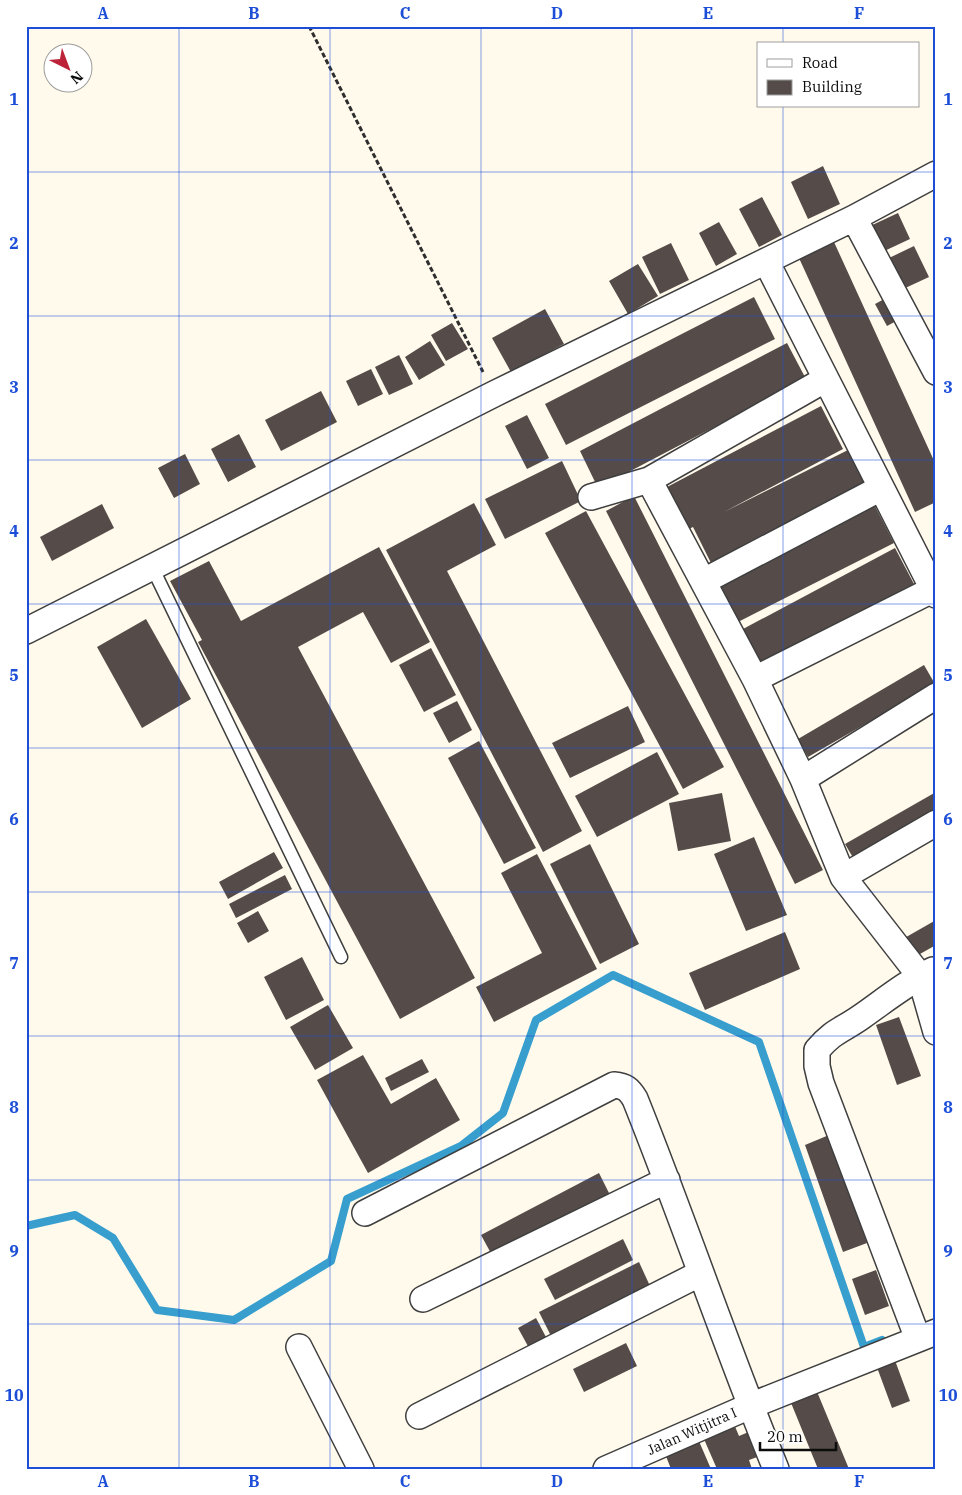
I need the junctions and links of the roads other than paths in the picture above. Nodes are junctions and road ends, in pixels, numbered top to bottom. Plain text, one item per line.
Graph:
1 (936, 174) edge
2 (854, 218) junction
3 (766, 261) junction
4 (936, 372) edge
5 (826, 379) junction
6 (649, 480) junction
7 (880, 488) junction
8 (591, 497) dead end
9 (153, 569) junction
10 (704, 581) junction
11 (934, 593) edge
12 (26, 631) edge
13 (756, 678) junction
14 (936, 696) edge
15 (803, 779) junction
16 (936, 823) edge
17 (843, 877) junction
18 (341, 957) dead end
19 (928, 973) edge
20 (936, 1032) edge
21 (667, 1180) junction
22 (365, 1213) dead end
23 (701, 1273) junction
24 (423, 1298) dead end
25 (927, 1336) edge
26 (298, 1347) dead end
27 (750, 1406) junction
28 (419, 1416) dead end
29 (361, 1469) edge
30 (606, 1469) edge
31 (776, 1469) edge

1 - 2 street
2 - 3 street
2 - 4 street
3 - 5 street
3 - 9 street
5 - 6 street
5 - 7 street
6 - 8 street
6 - 10 street
7 - 10 street
7 - 11 street
9 - 12 street
9 - 18 lane
10 - 13 street
11 - 13 street
13 - 15 street
14 - 15 street
15 - 17 street
16 - 17 street
17 - 19 street
19 - 20 street
19 - 25 street
21 - 22 street
21 - 23 street
21 - 24 street
23 - 27 street
23 - 28 street
25 - 27 street, Jalan Witjitra I
26 - 29 street
27 - 30 street, Jalan Witjitra I
27 - 31 street

